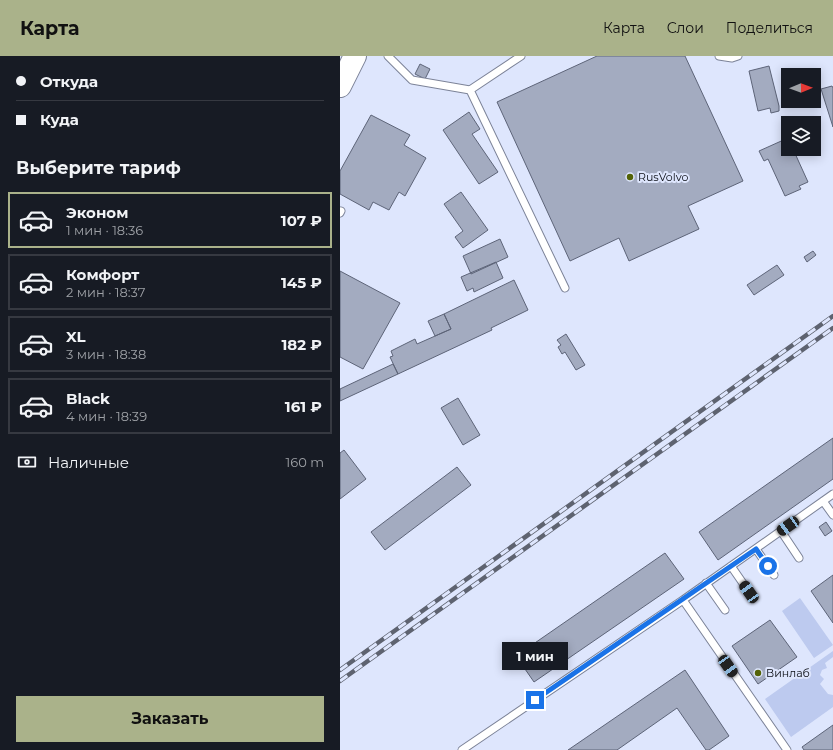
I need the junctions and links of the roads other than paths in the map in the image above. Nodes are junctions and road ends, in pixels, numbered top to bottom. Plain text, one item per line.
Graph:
1 (354, 56) edge
2 (388, 56) edge
3 (521, 56) edge
4 (719, 56) edge
5 (738, 56) edge
6 (340, 86) edge
7 (470, 90) junction
8 (565, 288) dead end
9 (833, 494) edge
10 (823, 501) junction
11 (833, 515) edge
12 (781, 531) junction
13 (756, 549) junction
14 (799, 558) dead end
15 (731, 566) junction
16 (774, 575) dead end
17 (706, 583) junction
18 (749, 592) dead end
19 (682, 600) junction
20 (725, 610) dead end
21 (462, 750) edge
22 (787, 750) edge

1 - 6 main road
2 - 7 lane
3 - 7 lane
4 - 5 lane
7 - 8 lane
9 - 10 lane
10 - 11 lane
10 - 12 lane
12 - 13 lane
12 - 14 lane
13 - 15 lane
13 - 16 lane
15 - 17 lane
15 - 18 lane
17 - 19 lane
17 - 20 lane
19 - 21 lane
19 - 22 lane

